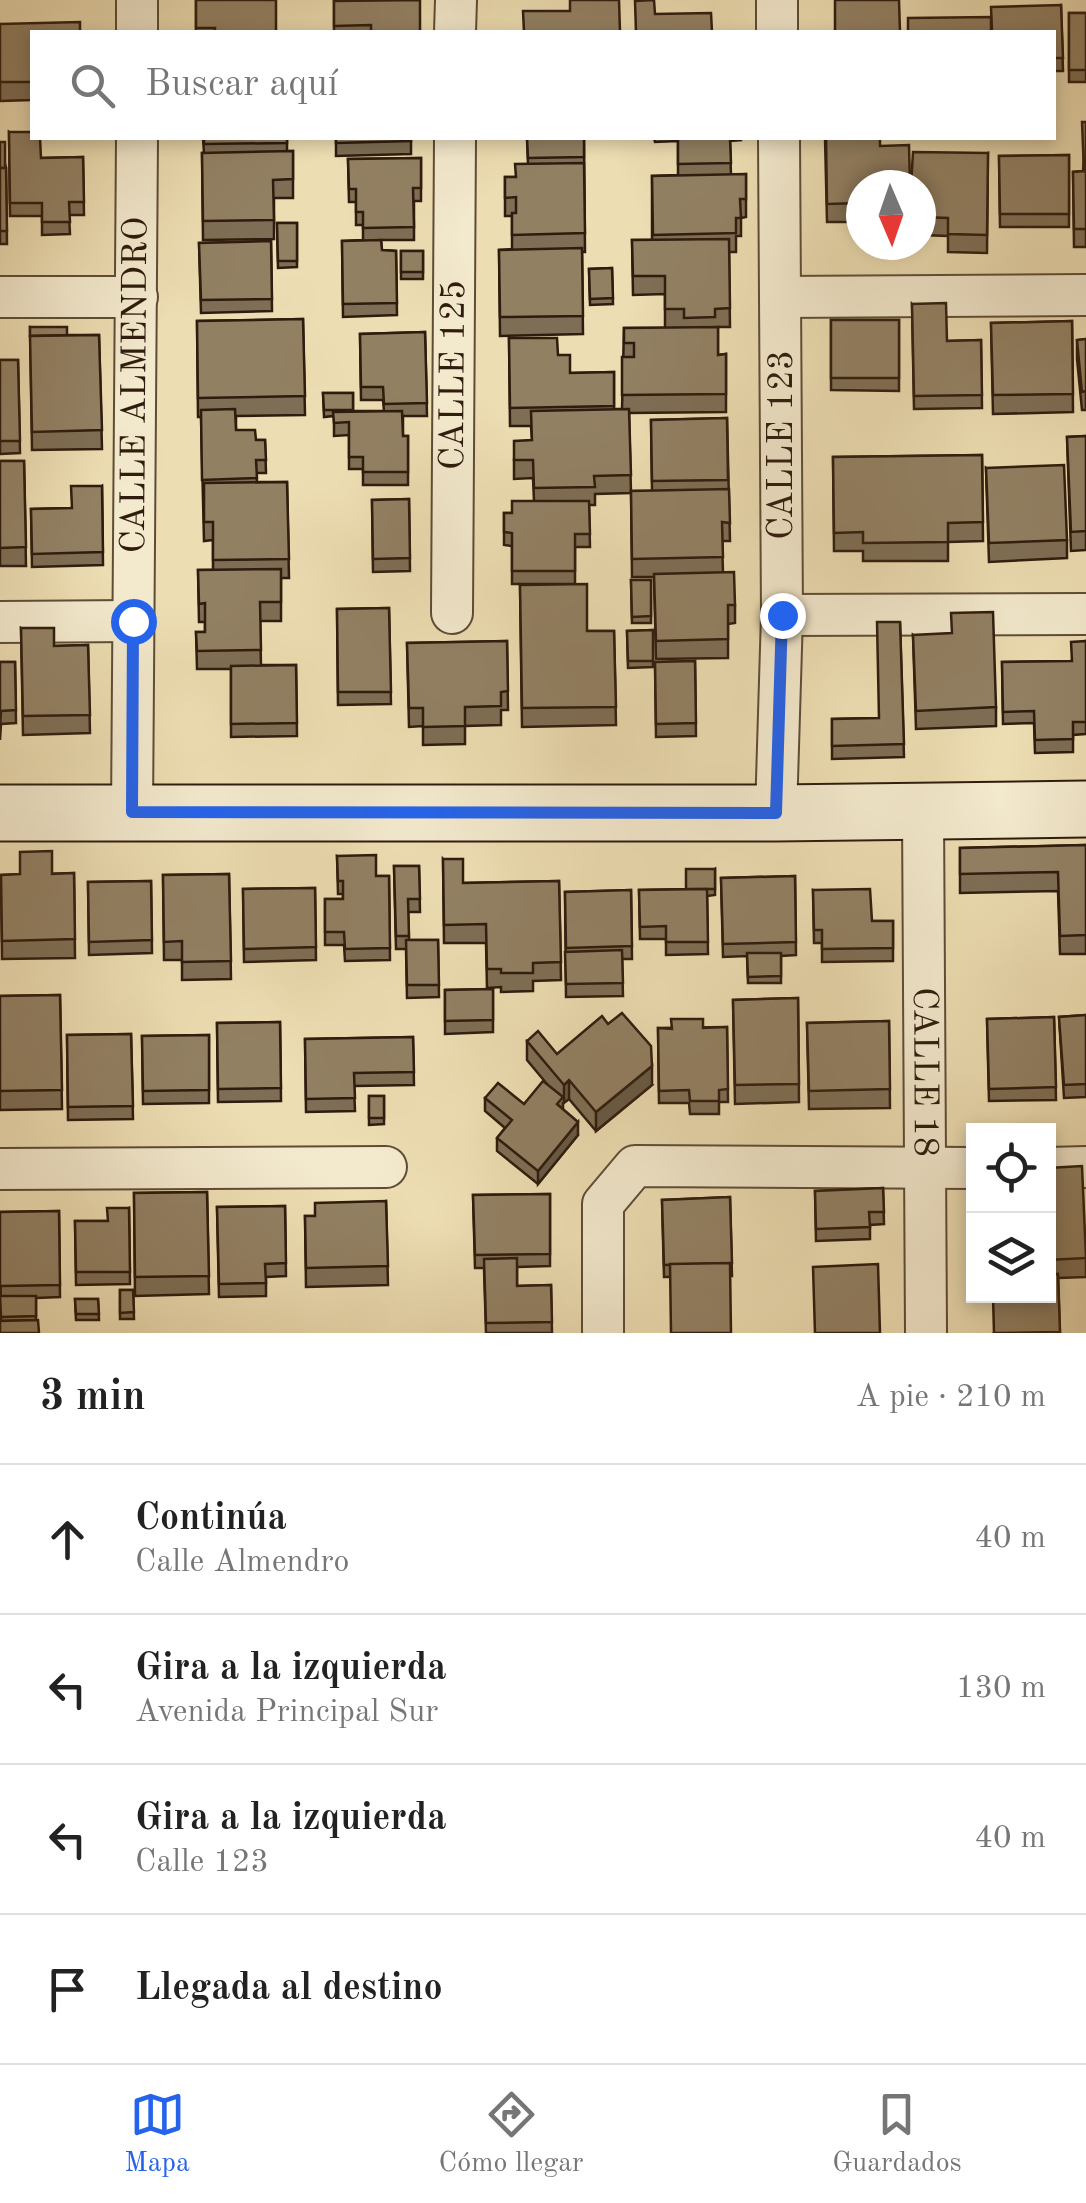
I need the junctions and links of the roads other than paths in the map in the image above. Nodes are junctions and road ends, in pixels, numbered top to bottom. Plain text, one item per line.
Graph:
1 (137, 0) edge
2 (456, 0) edge
3 (777, 0) edge
4 (137, 30) edge
5 (456, 30) edge
6 (777, 30) edge
7 (137, 140) edge
8 (455, 140) edge
9 (779, 140) edge
10 (1086, 295) edge
11 (137, 297) junction
12 (0, 298) edge
13 (781, 298) junction
14 (452, 613) dead end
15 (1086, 614) edge
16 (782, 615) junction
17 (133, 621) junction
18 (0, 622) edge
19 (1086, 809) edge
20 (132, 812) junction
21 (924, 812) junction
22 (0, 813) edge
23 (776, 813) junction
24 (386, 1167) dead end
25 (0, 1168) edge
26 (926, 1168) junction
27 (966, 1168) edge
28 (1056, 1168) edge
29 (1086, 1168) edge
30 (602, 1333) edge
31 (926, 1333) edge

1 - 4 street
2 - 5 street
3 - 6 street
7 - 11 street, CALLE ALMENDRO
8 - 14 street, CALLE 125
9 - 13 street, CALLE 123
10 - 13 street
11 - 12 street
11 - 17 street, CALLE ALMENDRO
13 - 16 street, CALLE 123
15 - 16 street
16 - 23 street, CALLE 123
17 - 18 street
17 - 20 street, CALLE ALMENDRO
19 - 21 street
20 - 22 street
20 - 23 street
21 - 23 street
21 - 26 street, CALLE 18
24 - 25 street
26 - 27 street
26 - 30 street
26 - 31 street, CALLE 18
28 - 29 street

